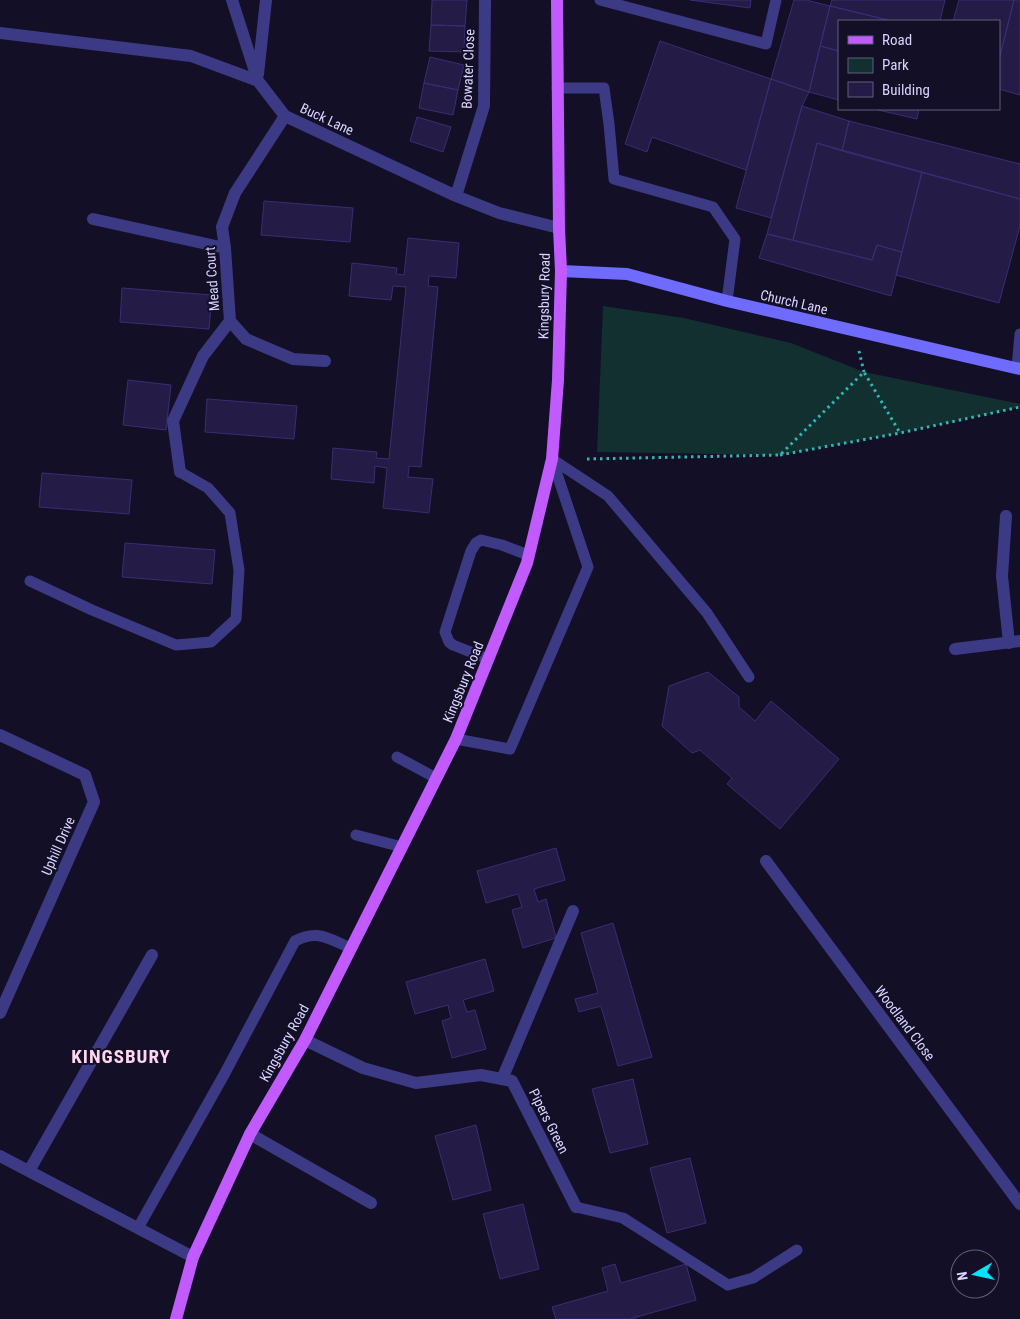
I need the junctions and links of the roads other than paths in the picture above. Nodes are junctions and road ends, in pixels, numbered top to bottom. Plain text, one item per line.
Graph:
1 (232, 0) edge
2 (266, 0) edge
3 (485, 0) edge
4 (557, 0) edge
5 (600, 0) edge
6 (776, 0) edge
7 (0, 33) edge
8 (258, 81) junction
9 (558, 88) junction
10 (285, 116) junction
11 (456, 196) junction
12 (93, 219) dead end
13 (558, 228) junction
14 (225, 248) junction
15 (561, 271) junction
16 (727, 302) junction
17 (230, 321) junction
18 (1020, 334) edge
19 (325, 361) dead end
20 (1019, 368) edge
21 (552, 459) junction
22 (180, 472) joint
23 (1006, 516) dead end
24 (528, 555) junction
25 (30, 581) dead end
26 (1015, 642) edge
27 (956, 649) dead end
28 (488, 659) junction
29 (749, 677) dead end
30 (0, 735) edge
31 (456, 739) junction
32 (397, 757) dead end
33 (436, 778) junction
34 (356, 835) dead end
35 (402, 847) junction
36 (766, 861) dead end
37 (573, 911) dead end
38 (351, 948) junction
39 (152, 955) dead end
40 (0, 1013) edge
41 (305, 1040) junction
42 (502, 1079) junction
43 (250, 1134) junction
44 (0, 1156) edge
45 (29, 1171) junction
46 (371, 1203) dead end
47 (1020, 1204) edge
48 (576, 1207) joint
49 (138, 1228) junction
50 (797, 1250) dead end
51 (193, 1256) junction
52 (176, 1319) edge

1 - 8 street
2 - 8 street
3 - 11 street, Bowater Close
4 - 9 main road, Kingsbury Road
5 - 6 lane
7 - 8 street
8 - 10 street, Buck Lane
9 - 13 main road, Kingsbury Road
9 - 16 lane
10 - 11 street, Buck Lane
10 - 14 street, Mead Court
11 - 13 street, Buck Lane
12 - 14 street
13 - 15 main road, Kingsbury Road
14 - 17 street, Mead Court
15 - 16 main road, Church Lane
15 - 21 main road, Kingsbury Road
16 - 20 main road, Church Lane
17 - 19 street
17 - 22 street, Mead Court
18 - 20 lane
21 - 24 main road, Kingsbury Road
21 - 29 lane
21 - 31 lane
22 - 25 lane
23 - 26 street
24 - 28 main road, Kingsbury Road
24 - 28 lane
26 - 27 street
28 - 31 main road, Kingsbury Road
30 - 40 street, Uphill Drive
31 - 33 main road, Kingsbury Road
32 - 33 lane
33 - 35 main road, Kingsbury Road
34 - 35 lane
35 - 38 main road, Kingsbury Road
36 - 47 street, Woodland Close
37 - 42 street
38 - 41 main road, Kingsbury Road
38 - 49 lane
39 - 45 street
41 - 42 street
41 - 43 main road, Kingsbury Road
42 - 48 street, Pipers Green
43 - 46 street
43 - 51 main road, Kingsbury Road
44 - 45 street
45 - 49 street
48 - 50 lane
49 - 51 street
51 - 52 main road, Kingsbury Road

